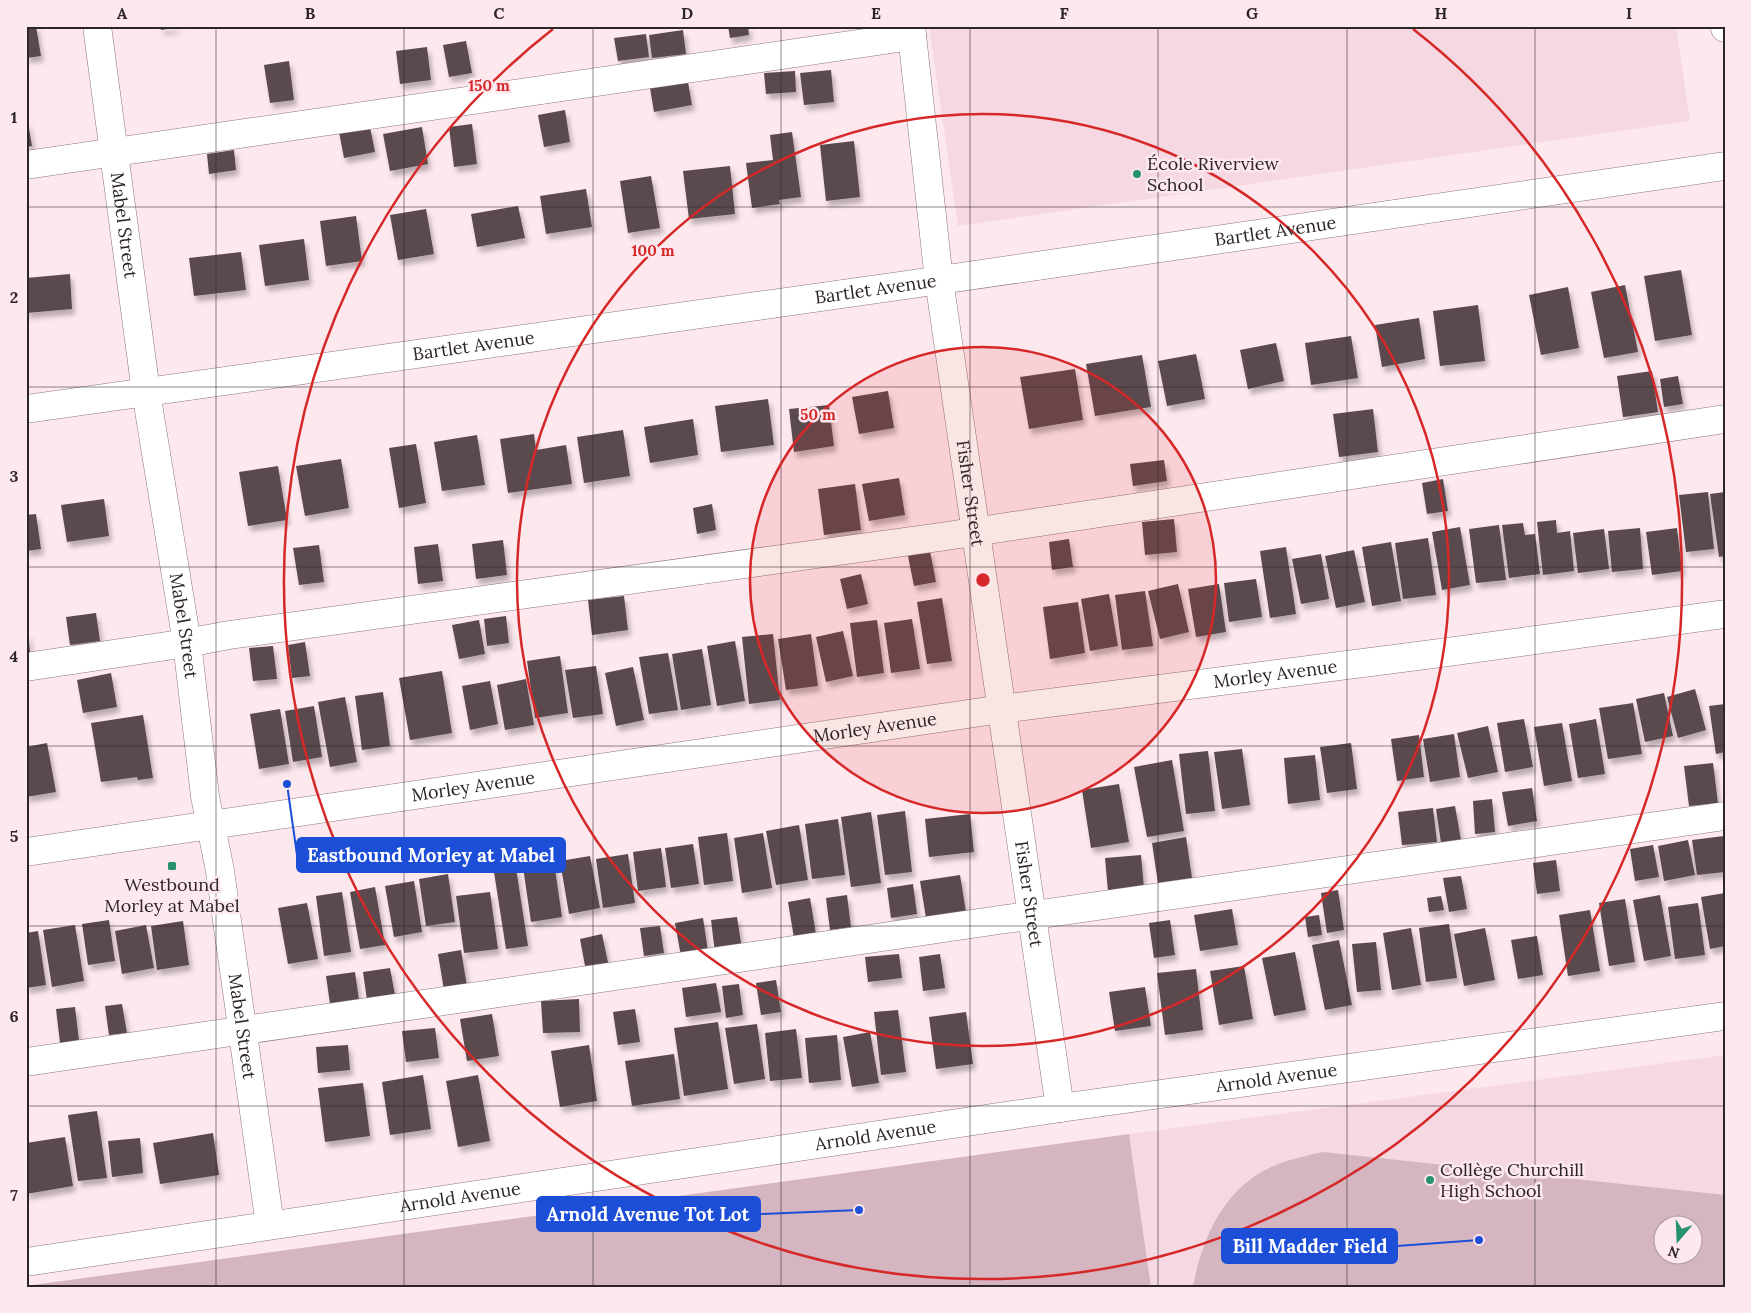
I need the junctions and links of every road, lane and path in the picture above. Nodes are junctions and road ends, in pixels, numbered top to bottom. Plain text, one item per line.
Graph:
1 (97, 26) edge
2 (912, 31) edge
3 (114, 153) junction
4 (26, 166) edge
5 (1725, 166) edge
6 (939, 280) junction
7 (146, 392) junction
8 (26, 409) edge
9 (1725, 419) edge
10 (976, 532) junction
11 (1725, 614) edge
12 (187, 643) junction
13 (26, 667) edge
14 (1002, 709) junction
15 (1725, 816) edge
16 (211, 824) junction
17 (26, 852) edge
18 (1032, 915) junction
19 (1725, 1016) edge
20 (242, 1031) junction
21 (26, 1062) edge
22 (1060, 1108) junction
23 (270, 1225) junction
24 (26, 1262) edge

1 - 3 street, Mabel Street
2 - 3 street
2 - 6 street, Fisher Street
3 - 4 street
3 - 7 street, Mabel Street
5 - 6 street, Bartlet Avenue
6 - 7 street, Bartlet Avenue
6 - 10 street, Fisher Street
7 - 8 street, Bartlet Avenue
7 - 12 street, Mabel Street
9 - 10 street
10 - 12 street
10 - 14 street, Fisher Street
11 - 14 street, Morley Avenue
12 - 13 street
12 - 16 street, Mabel Street
14 - 16 street, Morley Avenue
14 - 18 street, Fisher Street
15 - 18 street
16 - 17 street, Morley Avenue
16 - 20 street, Mabel Street
18 - 20 street
18 - 22 street, Fisher Street
19 - 22 street, Arnold Avenue
20 - 21 street
20 - 23 street, Mabel Street
22 - 23 street, Arnold Avenue
23 - 24 street, Arnold Avenue

